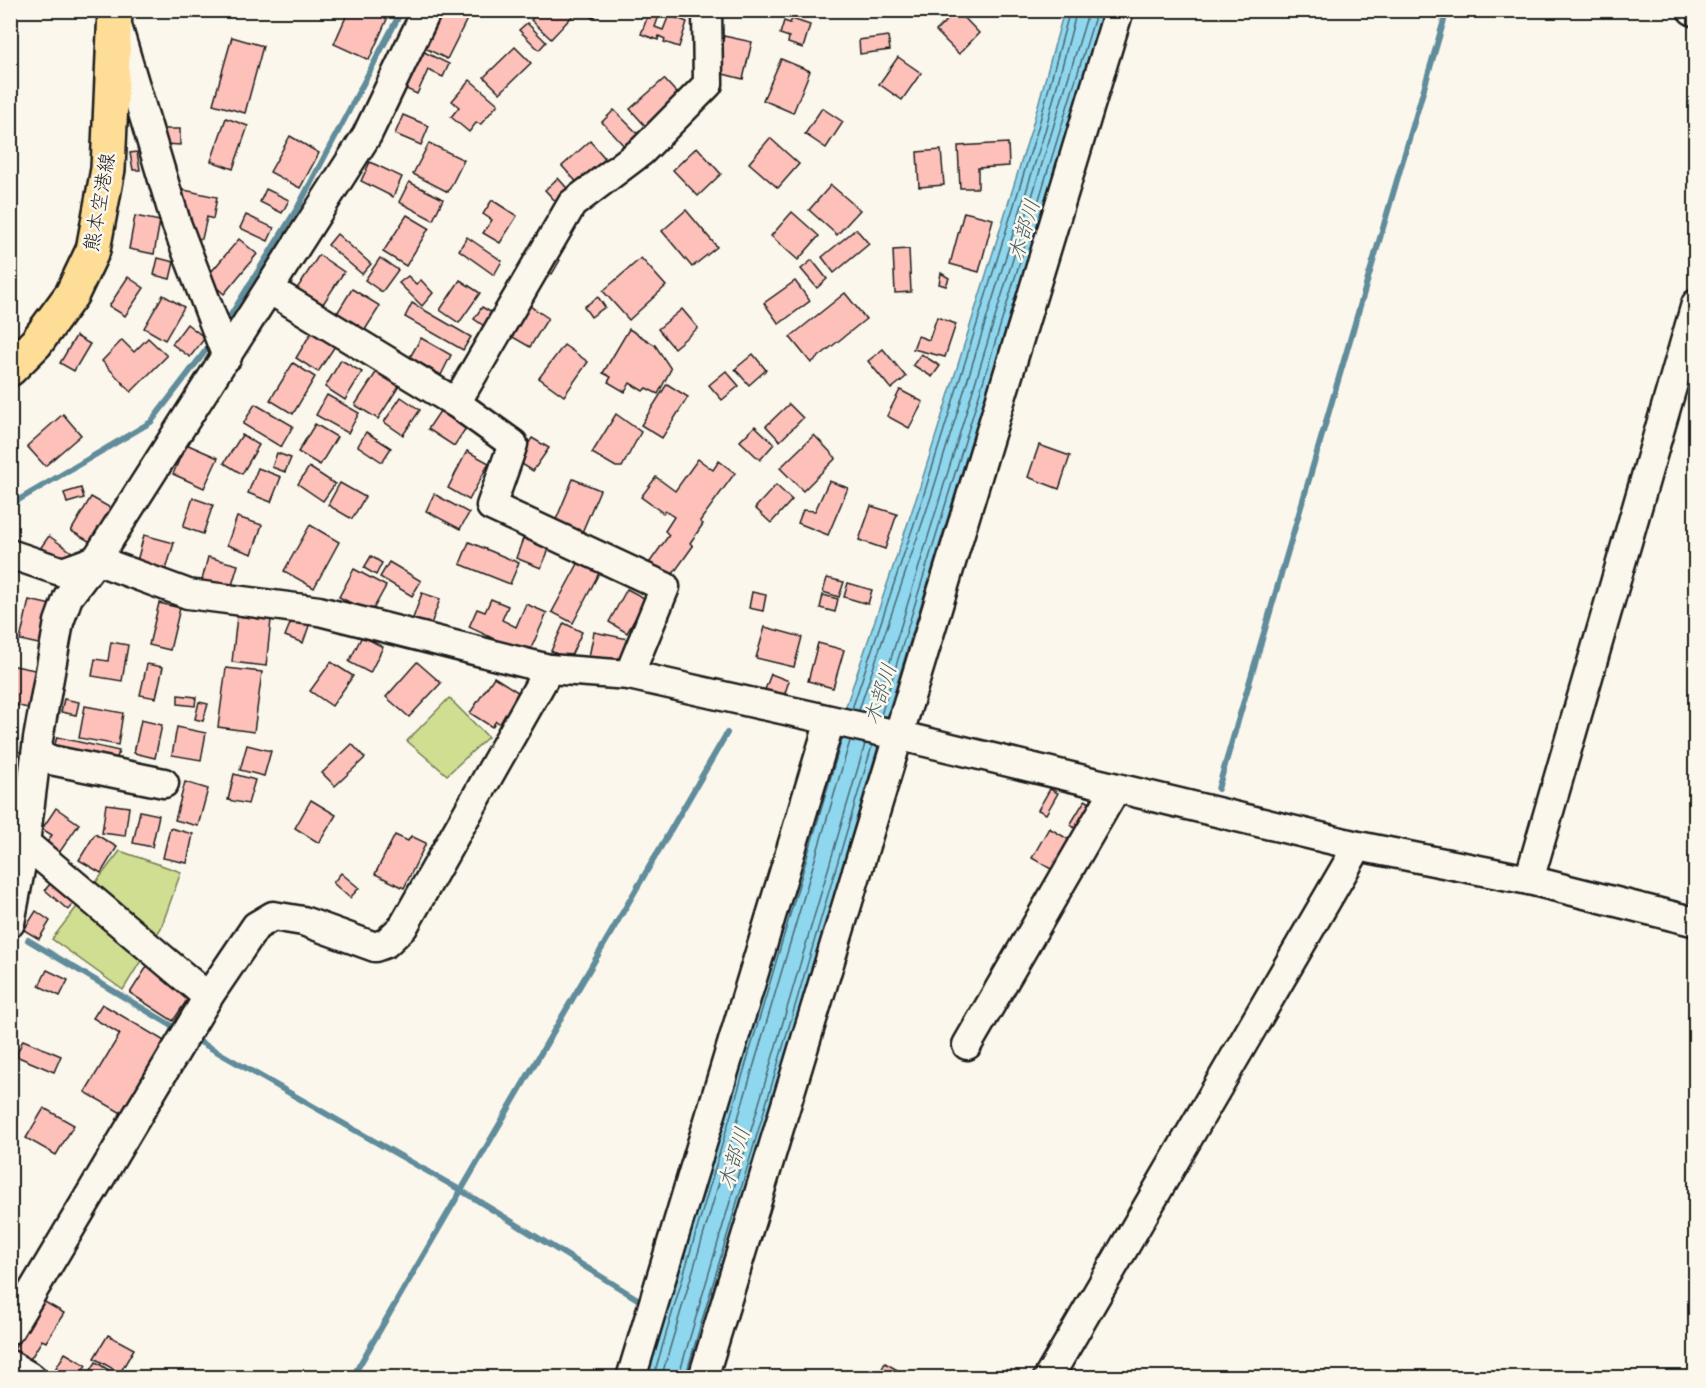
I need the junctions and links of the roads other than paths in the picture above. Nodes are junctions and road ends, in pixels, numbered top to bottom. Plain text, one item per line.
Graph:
1 (427, 10) edge
2 (707, 10) edge
3 (1119, 10) edge
4 (115, 15) edge
5 (269, 289) junction
6 (1695, 304) edge
7 (227, 357) junction
8 (10, 369) edge
9 (456, 403) junction
10 (10, 554) edge
11 (96, 560) junction
12 (549, 669) junction
13 (629, 675) junction
14 (830, 721) junction
15 (897, 735) junction
16 (36, 757) junction
17 (164, 783) dead end
18 (1116, 788) junction
19 (18, 843) edge
20 (1358, 846) junction
21 (1529, 880) junction
22 (1695, 922) edge
23 (10, 923) edge
24 (208, 997) junction
25 (967, 1045) dead end
26 (10, 1329) edge
27 (10, 1365) edge
28 (32, 1377) edge
29 (631, 1377) edge
30 (702, 1377) edge
31 (1048, 1377) edge

1 - 5 street
2 - 9 street
3 - 15 street
4 - 7 street
4 - 8 main road, 熊本空港線
5 - 7 street
5 - 9 street
6 - 21 street
7 - 11 street
9 - 13 street
10 - 11 street
11 - 12 street
11 - 16 street
12 - 13 street
12 - 24 street
13 - 14 street
14 - 15 street
14 - 29 street
15 - 18 street
15 - 30 street
16 - 17 street
16 - 19 street
18 - 20 street
18 - 25 street
19 - 23 street
19 - 24 street
20 - 21 street
20 - 31 street
21 - 22 street
24 - 26 street
27 - 28 street

